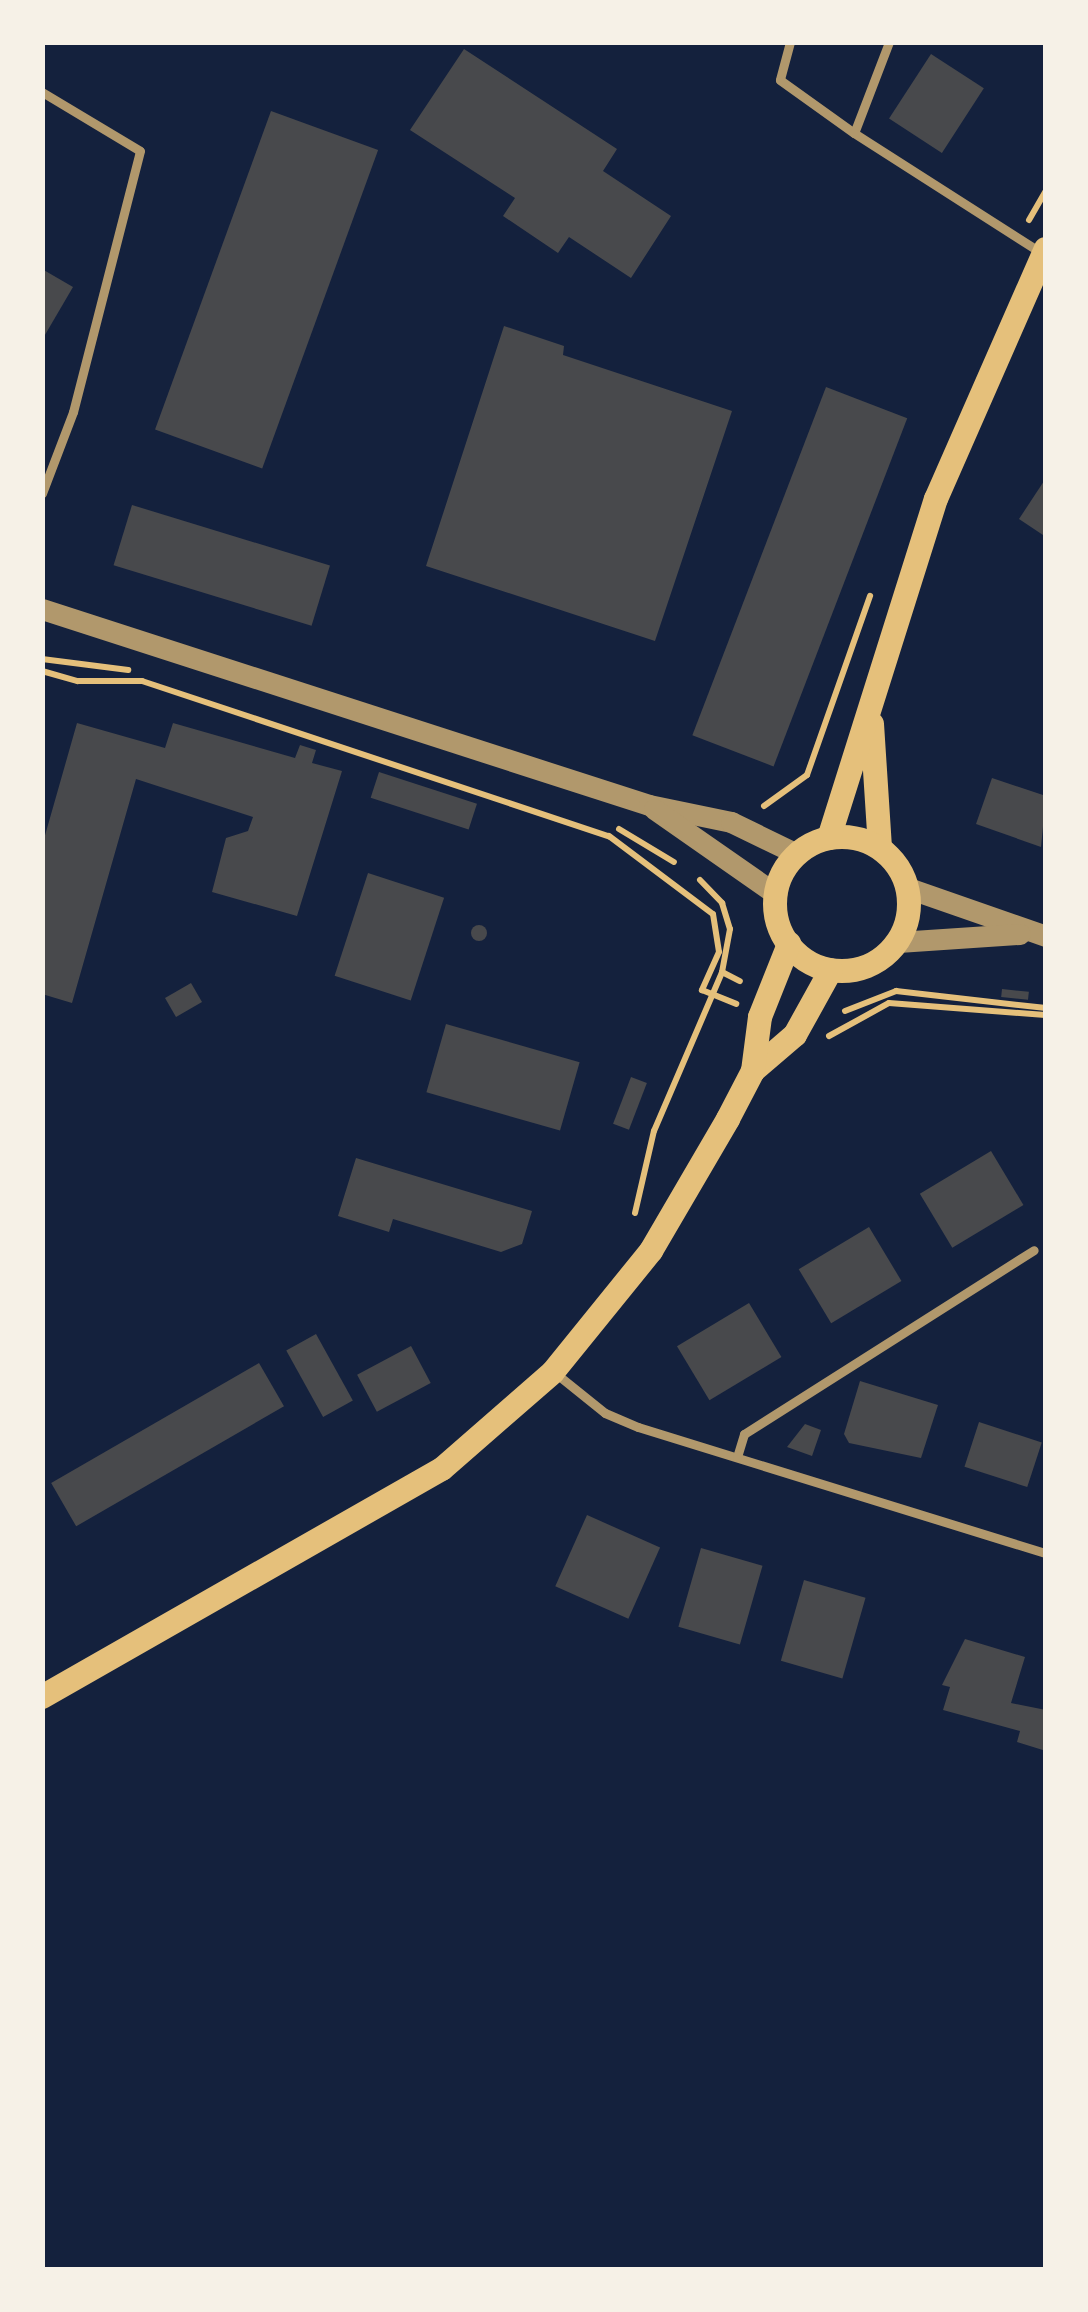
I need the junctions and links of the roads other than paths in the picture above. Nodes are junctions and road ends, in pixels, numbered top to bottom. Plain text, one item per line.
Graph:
1 (790, 42) edge
2 (889, 42) edge
3 (42, 92) edge
4 (854, 133) junction
5 (1045, 251) edge
6 (42, 493) edge
7 (42, 609) edge
8 (872, 713) junction
9 (649, 805) junction
10 (829, 838) junction
11 (880, 848) junction
12 (797, 854) junction
13 (908, 888) junction
14 (776, 894) junction
15 (1040, 935) edge
16 (898, 942) junction
17 (789, 944) junction
18 (831, 970) junction
19 (753, 1072) junction
20 (1034, 1250) dead end
21 (553, 1372) junction
22 (737, 1457) junction
23 (1046, 1553) edge
24 (42, 1697) edge

1 - 4 lane
2 - 4 lane
3 - 6 lane
4 - 5 lane
5 - 8 main road
7 - 9 street
8 - 10 main road
8 - 11 main road
9 - 12 street
9 - 14 street
10 - 11 main road
10 - 12 main road
11 - 13 main road
12 - 14 main road
13 - 15 street
13 - 16 main road
14 - 17 main road
15 - 16 street
16 - 18 main road
17 - 18 main road
17 - 19 main road
18 - 19 main road
19 - 21 main road
20 - 22 lane
21 - 22 lane
21 - 24 main road
22 - 23 lane

